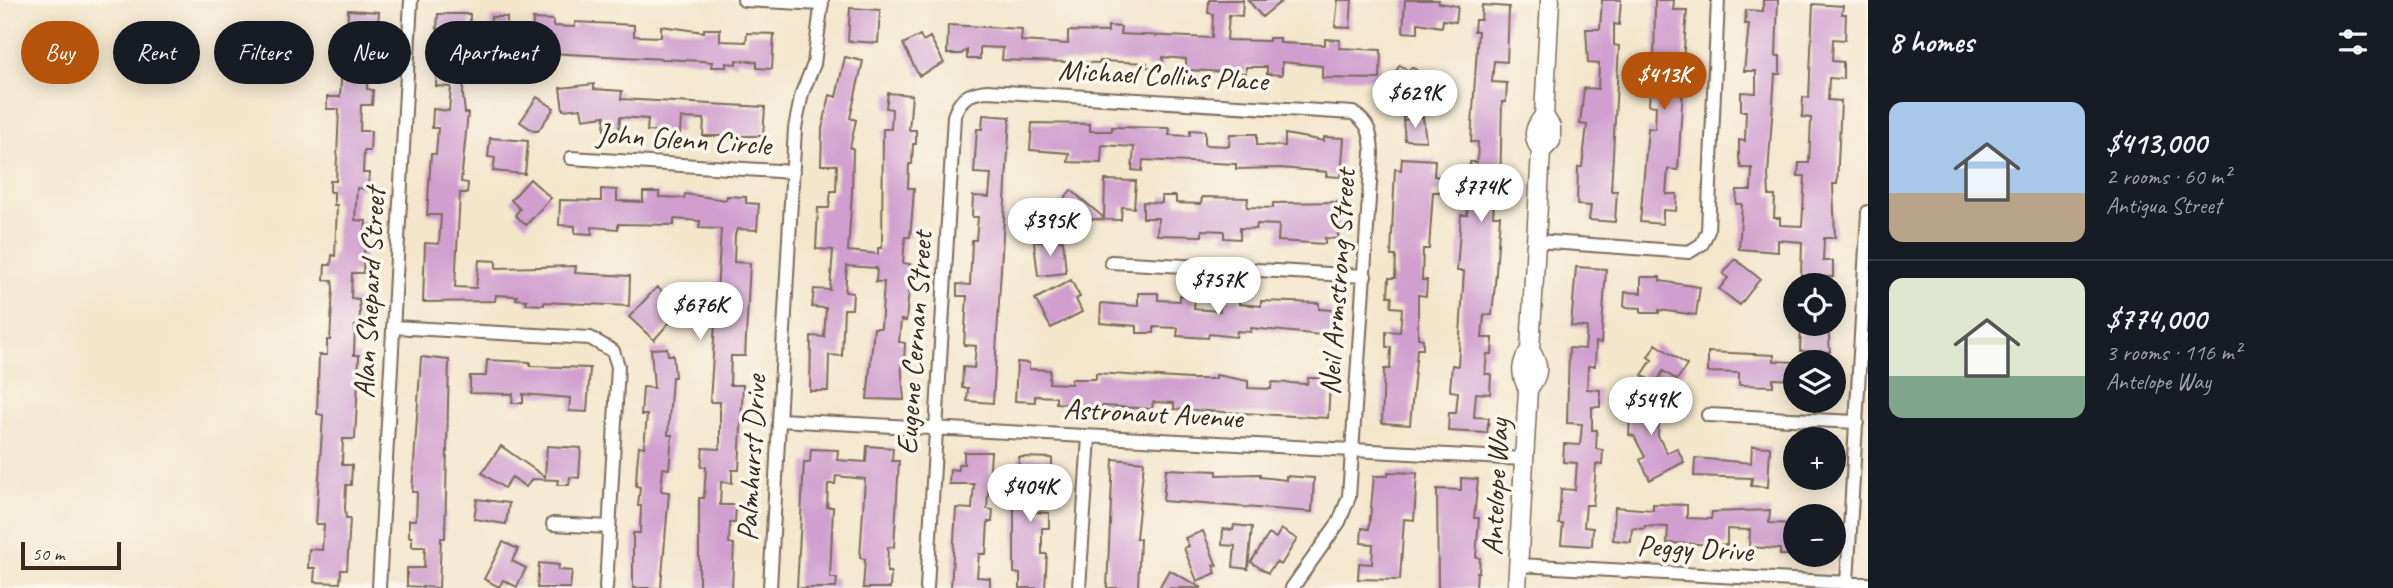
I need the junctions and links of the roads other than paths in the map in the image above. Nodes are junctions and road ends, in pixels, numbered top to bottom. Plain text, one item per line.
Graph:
1 (411, 0) edge
2 (744, 0) edge
3 (1550, 0) edge
4 (1718, 0) edge
5 (822, 2) edge
6 (959, 102) joint
7 (1366, 121) joint
8 (571, 158) dead end
9 (793, 172) junction
10 (1868, 212) edge
11 (1536, 241) junction
12 (1111, 262) dead end
13 (1365, 276) junction
14 (393, 327) junction
15 (1708, 415) dead end
16 (779, 420) junction
17 (1857, 422) junction
18 (934, 428) junction
19 (1089, 437) junction
20 (1350, 448) junction
21 (1524, 459) junction
22 (553, 524) dead end
23 (609, 527) junction
24 (1518, 565) junction
25 (1847, 583) junction
26 (1868, 584) edge
27 (379, 588) edge
28 (606, 588) edge
29 (770, 588) edge
30 (927, 588) edge
31 (1079, 588) edge
32 (1292, 588) edge
33 (1517, 588) edge

1 - 14 street, Alan Shepard Street
2 - 5 street
3 - 11 street, Antelope Way
4 - 11 street
5 - 9 street, Palmhurst Drive
6 - 7 street, Michael Collins Place
6 - 18 street, Eugene Cernan Street
7 - 13 street, Neil Armstrong Street
8 - 9 street, John Glenn Circle
9 - 16 street, Palmhurst Drive
10 - 17 street
11 - 21 street, Antelope Way
12 - 13 street
13 - 20 street, Neil Armstrong Street
14 - 23 street
14 - 27 street, Alan Shepard Street
15 - 17 street
16 - 18 street, Astronaut Avenue
16 - 29 street, Palmhurst Drive
17 - 25 street
18 - 19 street, Astronaut Avenue
18 - 30 street, Eugene Cernan Street
19 - 20 street, Astronaut Avenue
19 - 31 street
20 - 21 street, Astronaut Avenue
20 - 32 street, Neil Armstrong Street
21 - 24 street, Antelope Way
22 - 23 street
23 - 28 street
24 - 25 street, Peggy Drive
24 - 33 street, Antelope Way
25 - 26 street, Peggy Drive

